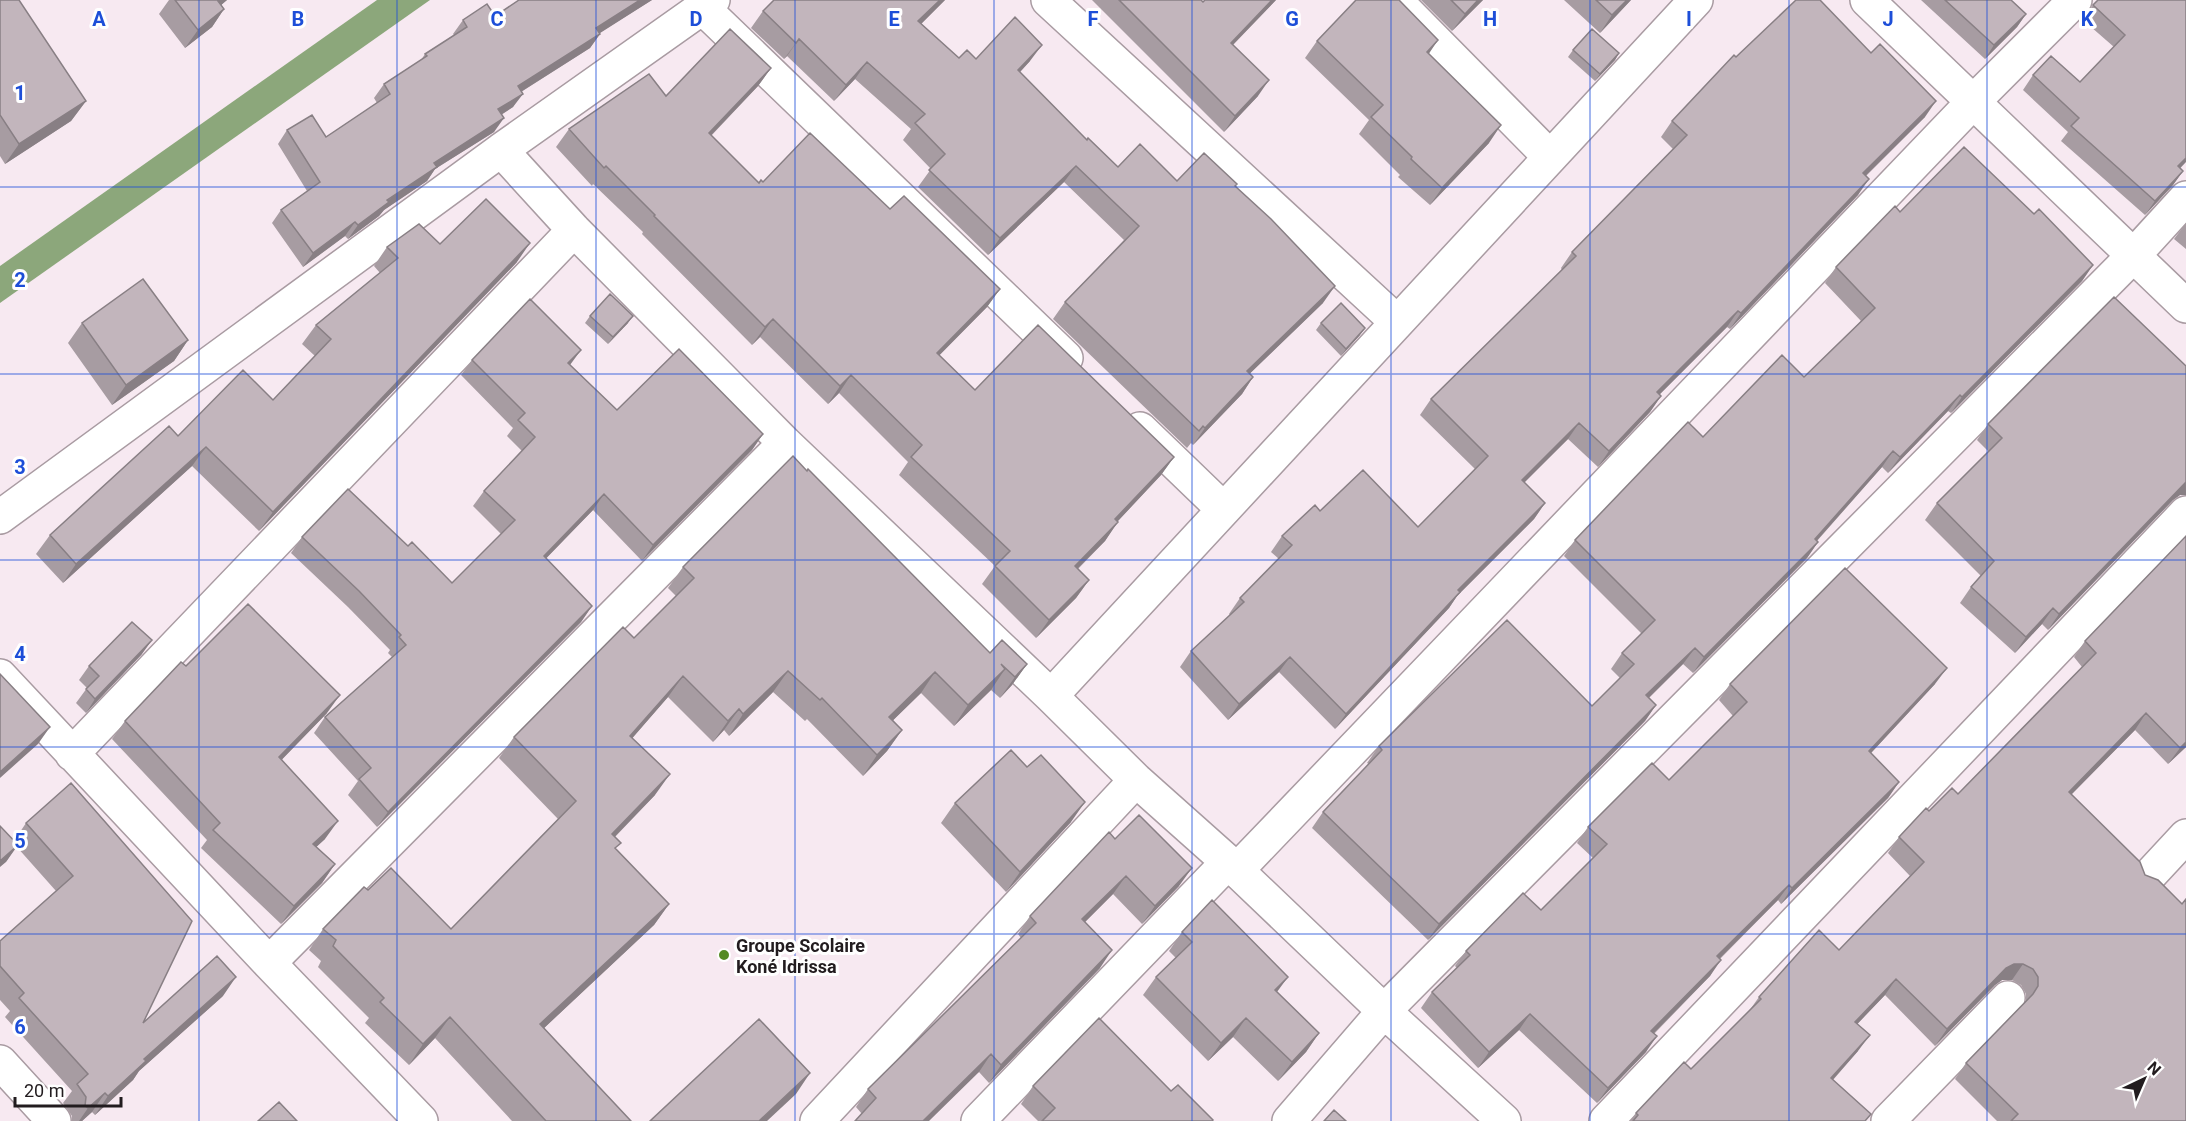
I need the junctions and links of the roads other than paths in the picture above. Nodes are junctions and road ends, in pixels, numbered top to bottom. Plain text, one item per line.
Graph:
1 (1048, 0) edge
2 (1395, 0) edge
3 (1696, 0) edge
4 (1867, 0) edge
5 (2075, 0) edge
6 (707, 4) edge
7 (1973, 102) junction
8 (501, 150) junction
9 (1550, 157) junction
10 (2186, 198) edge
11 (574, 231) junction
12 (2134, 255) junction
13 (2186, 306) edge
14 (1397, 322) junction
15 (1087, 378) edge
16 (1121, 411) edge
17 (785, 443) junction
18 (1223, 509) junction
19 (2186, 513) edge
20 (0, 517) edge
21 (0, 676) edge
22 (1051, 696) junction
23 (72, 754) junction
24 (1136, 780) junction
25 (2186, 836) edge
26 (1233, 866) junction
27 (2147, 878) edge
28 (268, 963) junction
29 (2008, 998) dead end
30 (1384, 1011) junction
31 (0, 1062) edge
32 (54, 1121) edge
33 (421, 1121) edge
34 (817, 1121) edge
35 (978, 1121) edge
36 (1289, 1121) edge
37 (1504, 1121) edge
38 (1606, 1121) edge
39 (1888, 1121) edge

1 - 14 street
2 - 9 street
3 - 9 street
4 - 7 street
5 - 7 street
6 - 8 street
6 - 15 street
7 - 12 street
7 - 26 street
8 - 11 street
8 - 20 street
9 - 14 street
10 - 12 street
11 - 17 street
11 - 23 street
12 - 13 street
12 - 30 street
14 - 18 street
16 - 18 street
17 - 22 street
17 - 28 street
18 - 22 street
19 - 38 street
21 - 23 street
22 - 24 street
23 - 28 street
24 - 26 street
24 - 34 street
25 - 27 street
26 - 30 street
26 - 35 street
28 - 33 street
29 - 39 street
30 - 36 street
30 - 37 street
31 - 32 street

